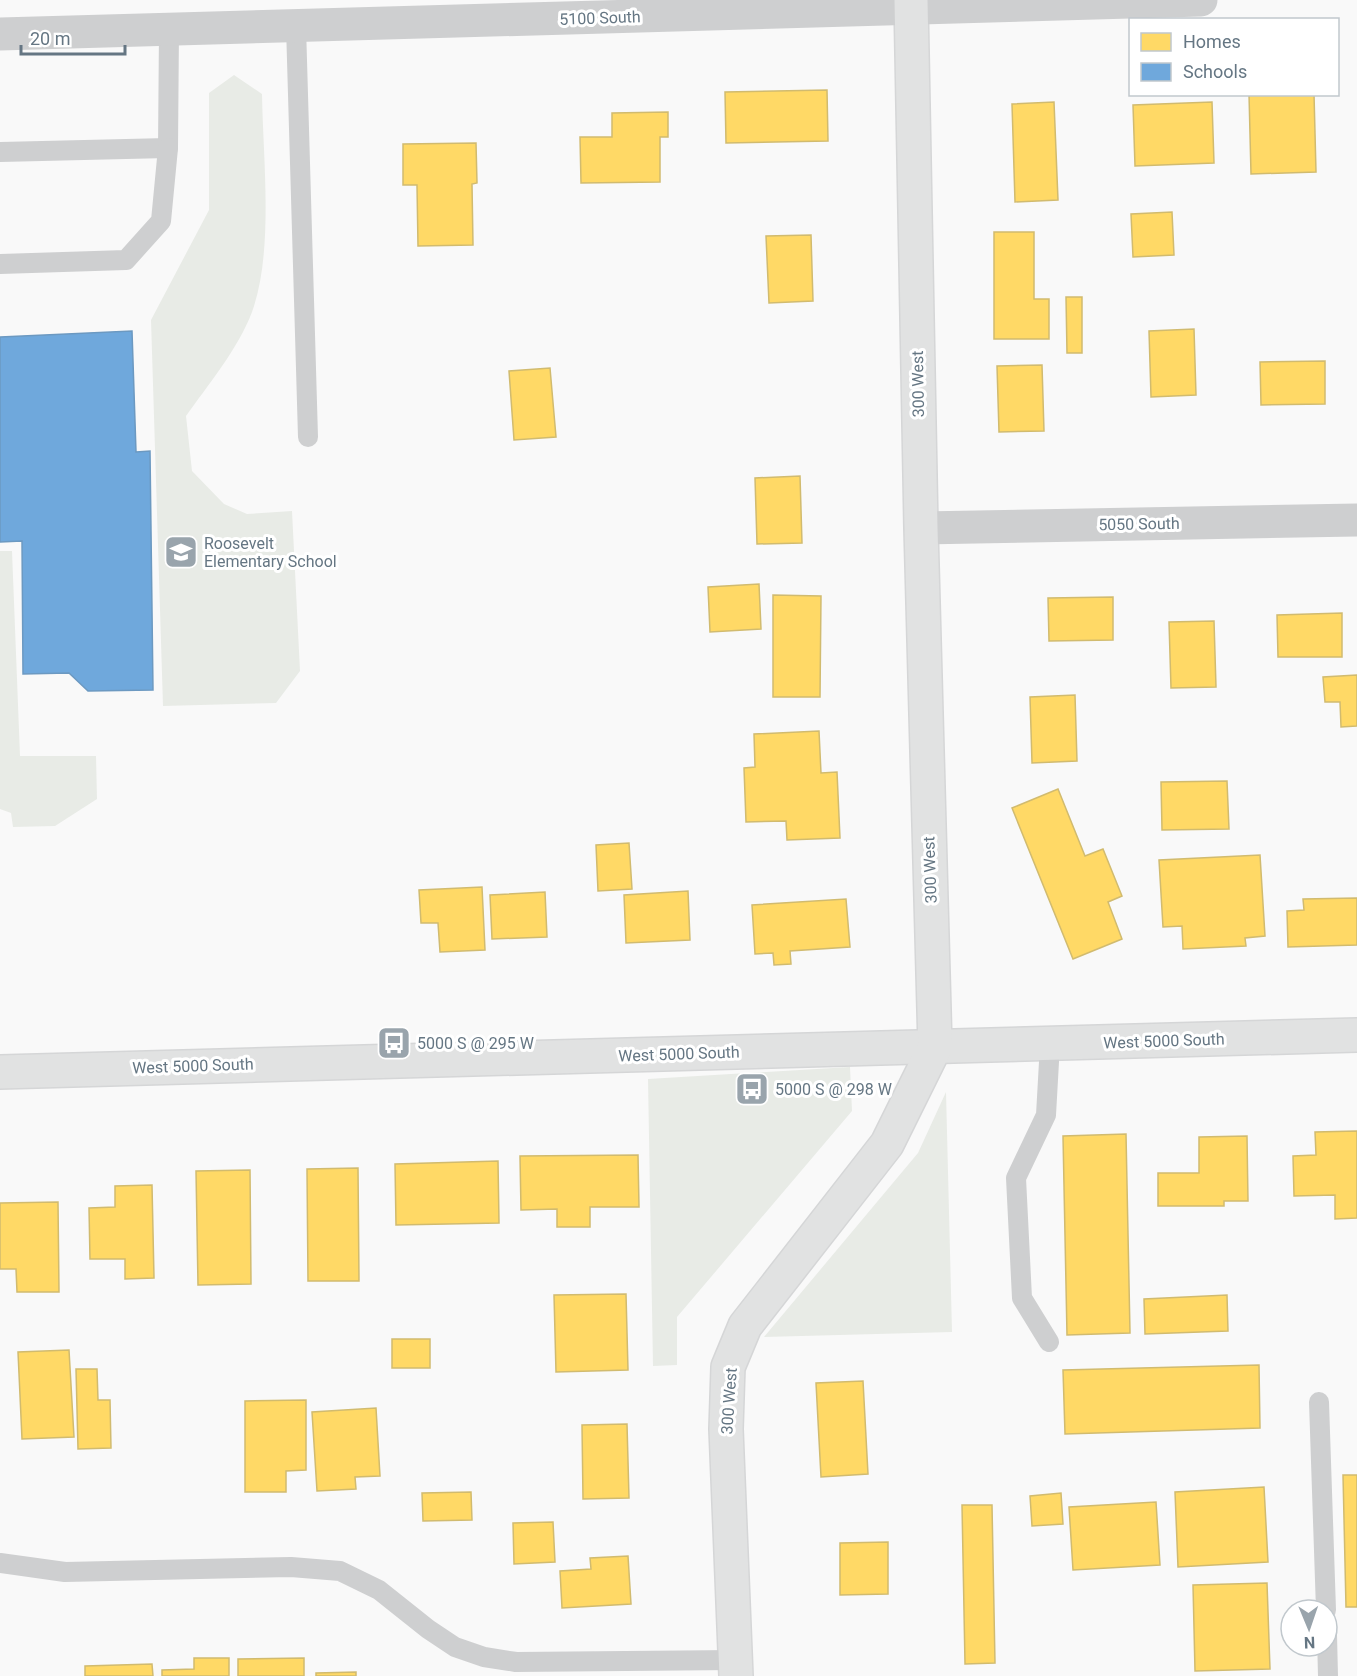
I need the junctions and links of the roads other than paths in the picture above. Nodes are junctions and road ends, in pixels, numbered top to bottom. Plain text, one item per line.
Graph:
1 (1201, 0) edge
2 (911, 4) edge
3 (296, 26) junction
4 (169, 29) junction
5 (0, 34) edge
6 (168, 148) junction
7 (0, 152) edge
8 (0, 264) edge
9 (308, 437) dead end
10 (1357, 520) edge
11 (921, 528) junction
12 (1357, 1035) edge
13 (1050, 1044) junction
14 (935, 1047) junction
15 (0, 1072) edge
16 (1049, 1342) dead end
17 (1319, 1402) dead end
18 (0, 1563) edge
19 (1326, 1598) edge
20 (1328, 1658) edge
21 (735, 1668) edge
22 (1328, 1676) edge

1 - 2 street, 5100 South
2 - 3 street, 5100 South
2 - 11 main road, 300 West
3 - 4 street, 5100 South
3 - 9 lane
4 - 5 street, 5100 South
4 - 6 lane
6 - 7 lane
6 - 8 lane
10 - 11 street, 5050 South
11 - 14 main road, 300 West
12 - 13 main road, West 5000 South
13 - 14 main road, West 5000 South
13 - 16 lane
14 - 15 main road, West 5000 South
14 - 21 main road, 300 West
17 - 19 lane
18 - 21 lane
20 - 22 lane

